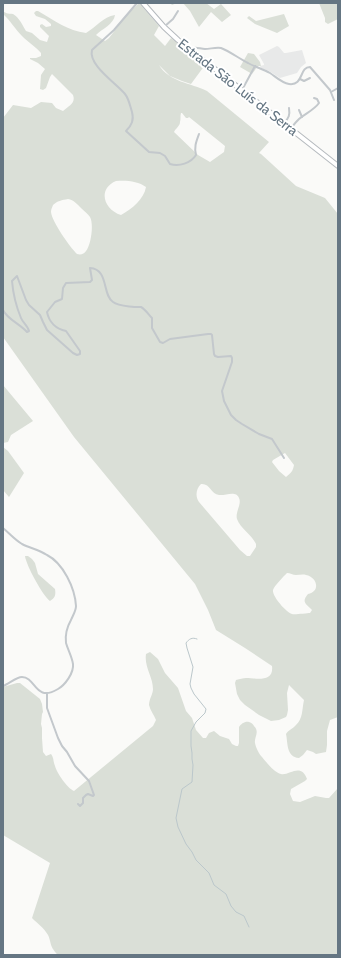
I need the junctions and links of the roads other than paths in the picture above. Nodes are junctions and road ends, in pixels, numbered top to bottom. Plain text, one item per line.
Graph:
1 (137, 3) edge
2 (143, 3) edge
3 (178, 11) dead end
4 (164, 27) junction
5 (190, 49) junction
6 (255, 66) junction
7 (310, 78) dead end
8 (300, 79) junction
9 (338, 88) edge
10 (242, 90) junction
11 (331, 92) junction
12 (314, 98) dead end
13 (334, 100) dead end
14 (289, 108) dead end
15 (299, 110) dead end
16 (302, 117) junction
17 (284, 123) junction
18 (291, 129) junction
19 (199, 134) dead end
20 (338, 166) edge
21 (3, 310) edge
22 (284, 458) dead end
23 (3, 528) edge
24 (3, 686) edge
25 (47, 694) junction
26 (78, 804) dead end

1 - 19 street
2 - 4 main road, Estrada São Luís da Serra
3 - 4 street
4 - 5 main road, Estrada São Luís da Serra
5 - 6 street
5 - 10 main road, Estrada São Luís da Serra
6 - 8 street
6 - 10 street
7 - 8 street
8 - 11 street
9 - 11 street
10 - 17 main road, Estrada São Luís da Serra
11 - 13 street
12 - 16 street
14 - 17 street
15 - 16 street
16 - 18 street
17 - 18 main road, Estrada São Luís da Serra
18 - 20 main road, Estrada São Luís da Serra
21 - 22 street
23 - 25 street
24 - 25 street
25 - 26 street

